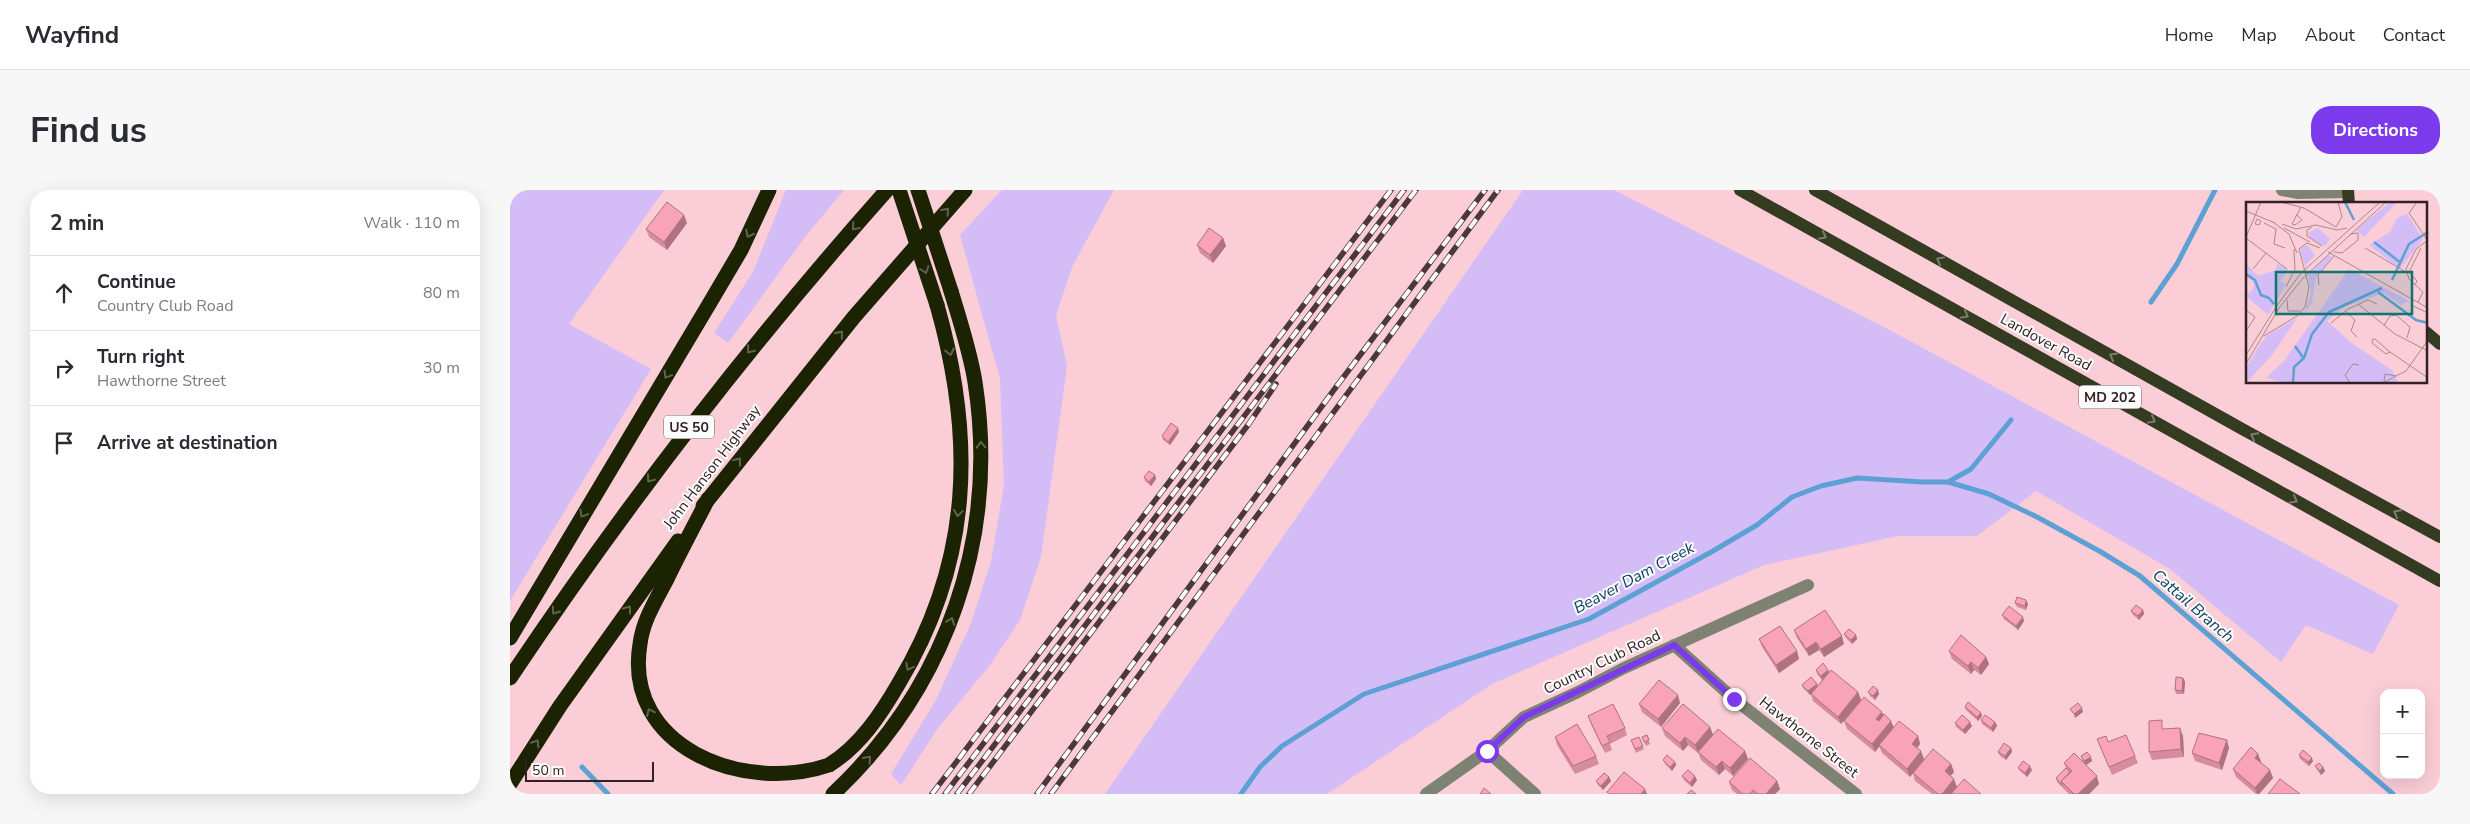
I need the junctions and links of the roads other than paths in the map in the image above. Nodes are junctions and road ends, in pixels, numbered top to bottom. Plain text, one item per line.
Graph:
1 (769, 190) edge
2 (887, 190) edge
3 (899, 190) edge
4 (918, 190) edge
5 (965, 190) edge
6 (1740, 190) edge
7 (1815, 190) edge
8 (2282, 190) edge
9 (2348, 195) edge
10 (2428, 334) edge
11 (2440, 344) edge
12 (708, 499) junction
13 (2440, 537) edge
14 (2440, 581) edge
15 (1808, 585) dead end
16 (510, 638) edge
17 (1674, 645) junction
18 (510, 678) edge
19 (1487, 751) junction
20 (510, 784) edge
21 (833, 794) edge
22 (1426, 794) edge
23 (1534, 794) edge
24 (1856, 794) edge

1 -> 16 highway
2 -> 18 highway, US 50
3 -> 12 highway, bridge
21 -> 4 highway, bridge
12 -> 5 highway, John Hanson Highway
6 -> 14 main road, Landover Road / MD 202
13 -> 7 main road, Landover Road / MD 202
8 - 9 street
10 - 11 main road
20 -> 12 highway, John Hanson Highway
15 - 17 street, Country Club Road
17 - 19 street, Country Club Road
17 - 24 street, Hawthorne Street
19 - 22 street, Country Club Road
19 - 23 street

